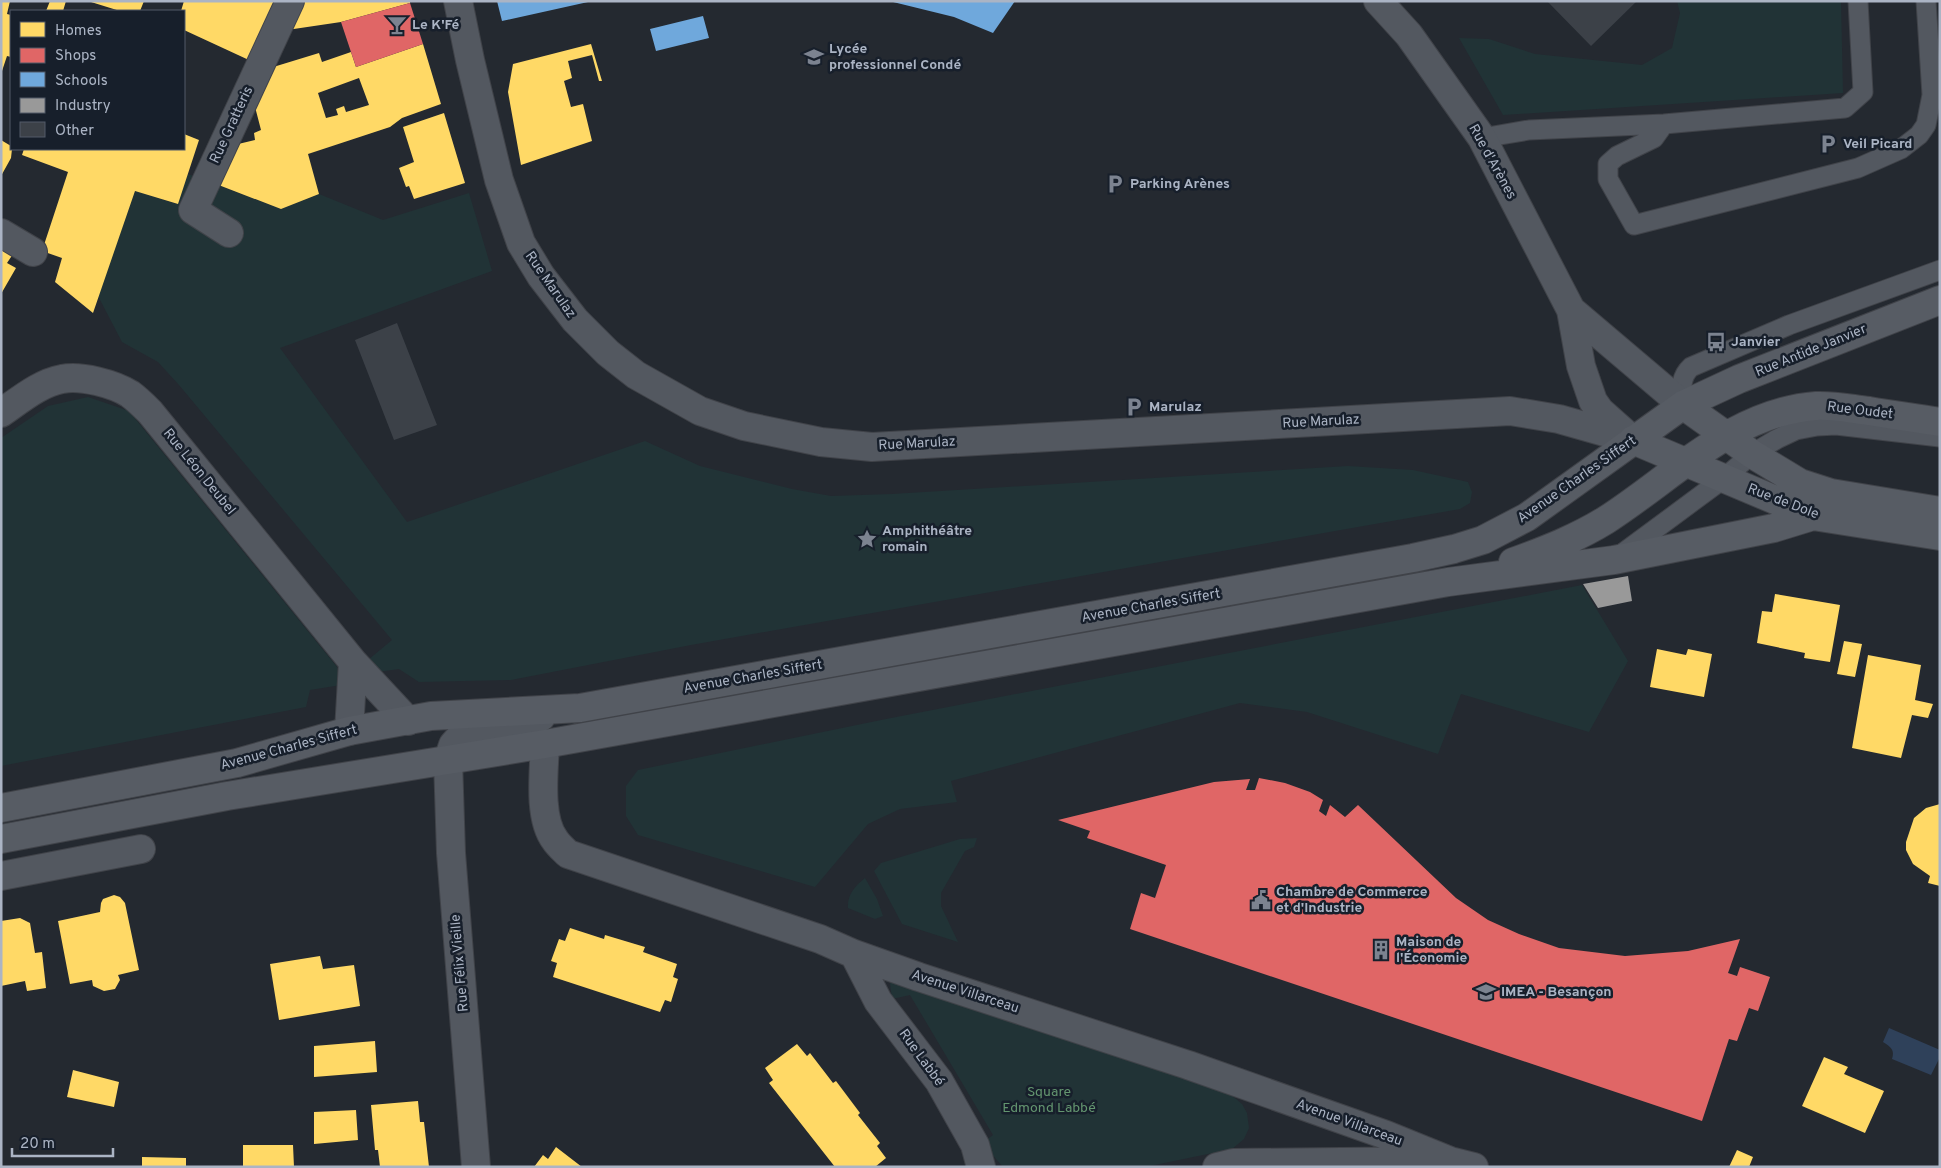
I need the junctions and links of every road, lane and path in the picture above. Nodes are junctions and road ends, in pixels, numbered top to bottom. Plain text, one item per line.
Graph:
1 (290, 1) edge
2 (458, 1) edge
3 (1378, 1) edge
4 (1858, 1) edge
5 (1926, 1) edge
6 (1664, 124) junction
7 (1482, 138) junction
8 (1, 233) edge
9 (229, 233) dead end
10 (33, 252) dead end
11 (1940, 270) edge
12 (1940, 300) edge
13 (1571, 310) junction
14 (1684, 405) junction
15 (1, 413) edge
16 (1940, 422) edge
17 (1726, 436) junction
18 (1940, 437) edge
19 (1633, 440) junction
20 (1752, 454) junction
21 (1686, 462) junction
22 (1723, 479) junction
23 (1940, 511) edge
24 (1813, 516) junction
25 (1940, 536) edge
26 (1614, 560) junction
27 (1448, 582) junction
28 (354, 662) junction
29 (580, 708) junction
30 (408, 721) junction
31 (349, 731) junction
32 (544, 744) junction
33 (448, 760) junction
34 (1, 808) edge
35 (1, 839) edge
36 (141, 849) dead end
37 (1, 876) edge
38 (854, 954) junction
39 (1462, 1164) edge
40 (476, 1167) edge
41 (981, 1167) edge
42 (1217, 1167) edge

1 - 9 street, Rue Gratteris
2 - 19 street, Rue Marulaz
3 - 7 street, Rue d'Arènes
4 - 6 lane
5 - 6 lane
6 - 7 lane
7 - 13 street, Rue d'Arènes
8 - 10 street
11 - 14 lane
12 - 14 main road, Rue Antide Janvier
13 - 14 street, Rue d'Arènes
13 - 19 street, Rue d'Arènes
14 - 17 main road, Rue de Dole
14 - 19 main road, Avenue Charles Siffert
15 - 28 street, Rue Léon Deubel
16 - 17 main road, Rue Oudet
17 - 20 main road, Rue de Dole
17 - 21 main road, Avenue Charles Siffert
18 - 20 lane
19 - 21 main road, Rue de Dole
19 - 29 main road, Avenue Charles Siffert
20 - 22 lane
20 - 23 main road, Rue de Dole
21 - 22 main road, Rue de Dole
21 - 27 main road, Avenue Charles Siffert
22 - 24 main road, Rue de Dole
22 - 26 lane
24 - 25 main road, Rue de Dole
24 - 26 main road, Avenue Charles Siffert
26 - 27 main road, Avenue Charles Siffert
27 - 32 main road, Avenue Charles Siffert
28 - 30 street, Rue Léon Deubel
28 - 31 street
29 - 30 main road, Avenue Charles Siffert
29 - 33 street, Avenue Charles Siffert
30 - 31 main road, Avenue Charles Siffert
31 - 34 main road, Avenue Charles Siffert
32 - 33 main road, Avenue Charles Siffert
32 - 38 street, Avenue Villarceau
33 - 35 main road, Avenue Charles Siffert
33 - 40 street, Rue Félix Vieille
36 - 37 street
38 - 39 street, Avenue Villarceau
38 - 41 street, Rue Labbé
39 - 42 street

